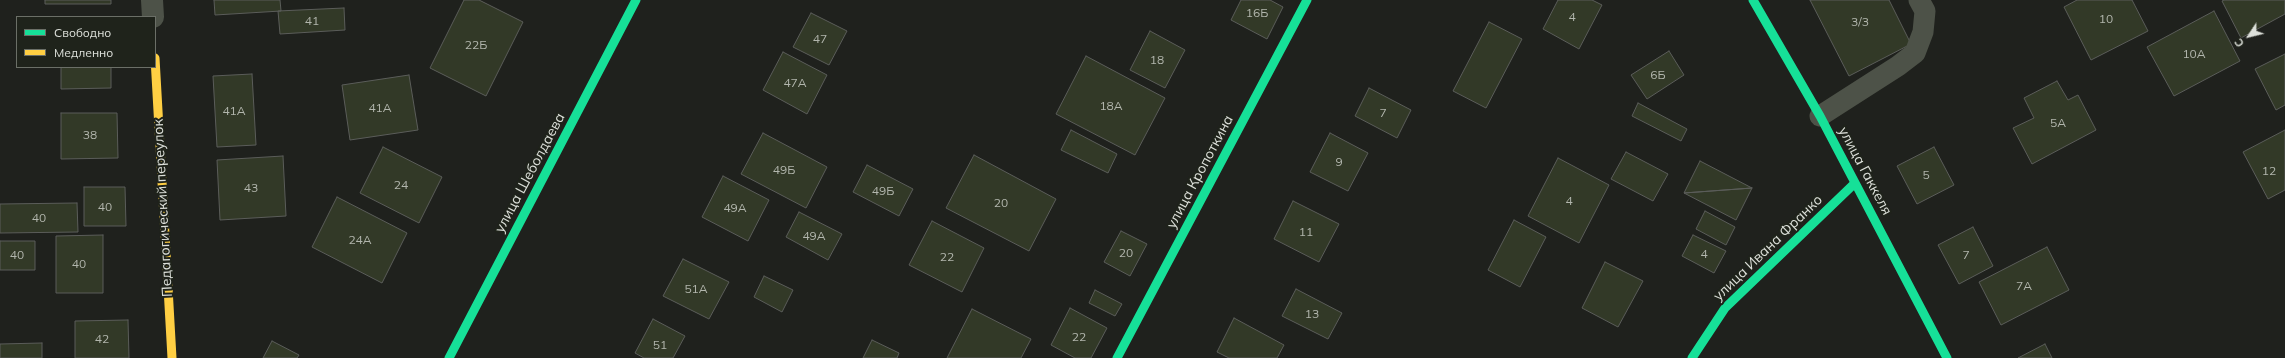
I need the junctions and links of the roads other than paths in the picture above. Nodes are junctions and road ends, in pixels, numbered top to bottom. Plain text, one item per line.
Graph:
1 (152, 0) edge
2 (636, 0) edge
3 (1306, 0) edge
4 (1753, 0) edge
5 (1919, 0) edge
6 (153, 16) edge
7 (156, 68) edge
8 (1820, 116) junction
9 (1856, 183) junction
10 (172, 358) edge
11 (449, 358) edge
12 (1118, 358) edge
13 (1692, 358) edge
14 (1947, 358) edge

1 - 6 street
2 - 11 street, улица Шеболдаева
3 - 12 street, улица Кропоткина
4 - 8 street, улица Гаккеля
5 - 8 lane
7 - 10 street, Педагогический переулок
8 - 9 street, улица Гаккеля
9 - 13 street, улица Ивана Франко
9 - 14 street, улица Гаккеля

